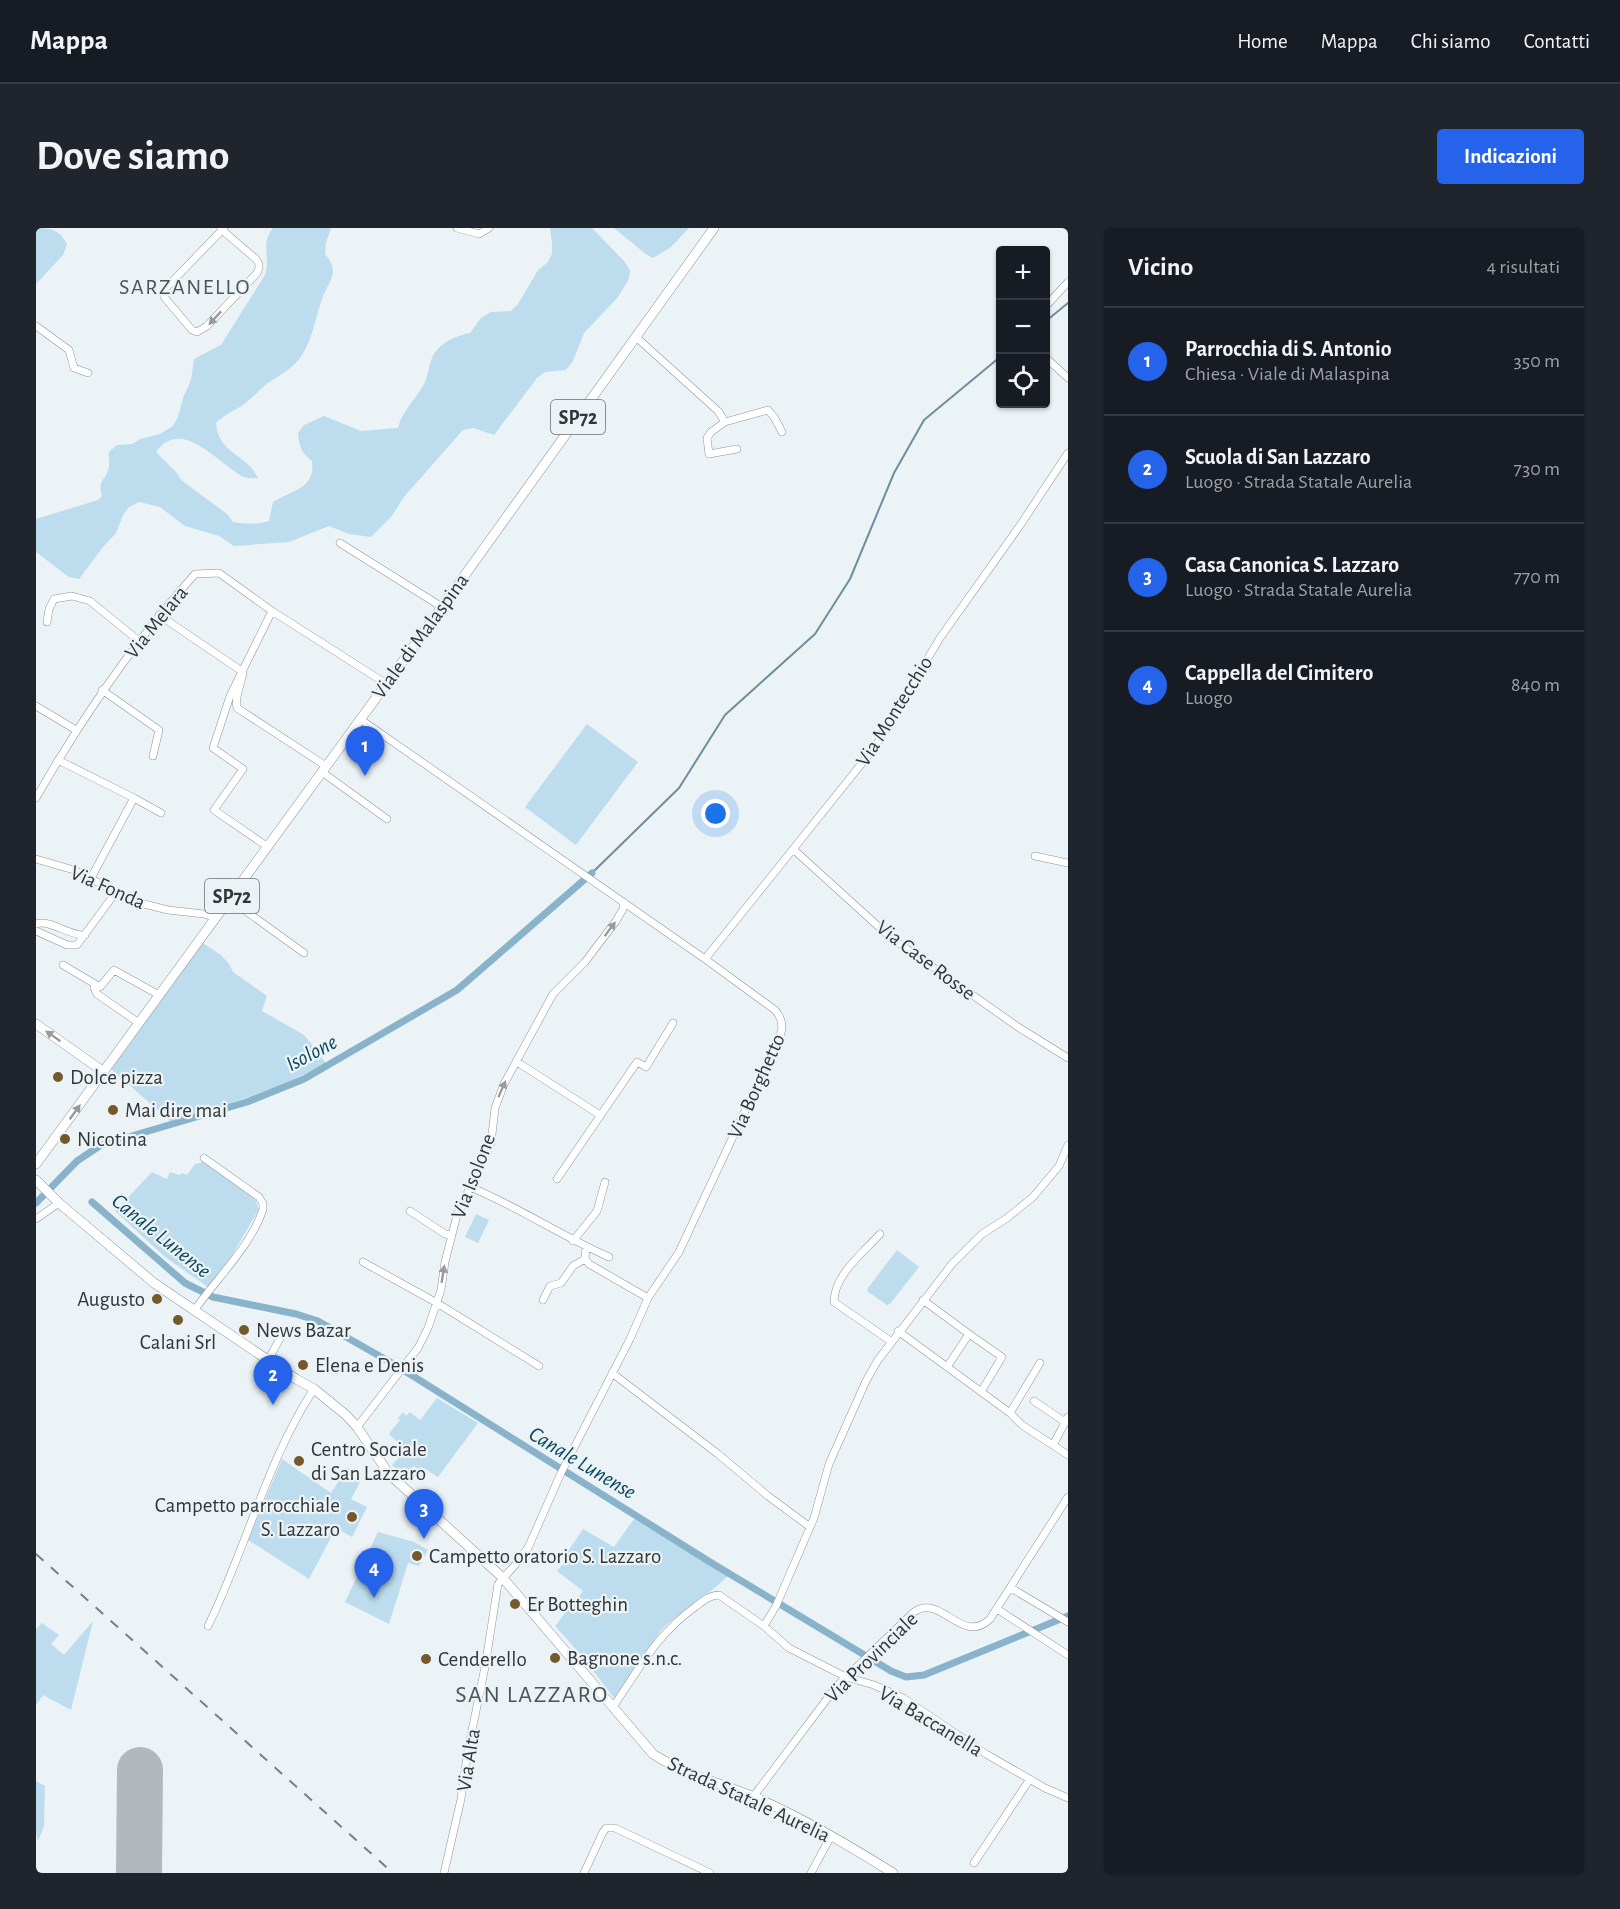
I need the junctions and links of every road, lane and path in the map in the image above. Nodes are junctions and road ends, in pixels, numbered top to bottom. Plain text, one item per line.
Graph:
1 (457, 228) edge
2 (489, 228) edge
3 (714, 228) edge
4 (222, 229) edge
5 (1068, 282) edge
6 (1050, 302) edge
7 (36, 326) edge
8 (636, 337) junction
9 (1050, 362) edge
10 (88, 373) dead end
11 (1068, 378) edge
12 (725, 422) junction
13 (782, 432) dead end
14 (737, 449) dead end
15 (1068, 453) edge
16 (340, 543) dead end
17 (442, 607) junction
18 (272, 611) junction
19 (159, 615) junction
20 (47, 622) dead end
21 (139, 641) junction
22 (243, 672) junction
23 (386, 683) junction
24 (102, 690) junction
25 (36, 706) edge
26 (360, 719) junction
27 (76, 730) junction
28 (153, 756) dead end
29 (58, 760) junction
30 (324, 769) junction
31 (36, 798) edge
32 (134, 798) junction
33 (161, 813) dead end
34 (387, 819) dead end
35 (268, 847) junction
36 (793, 849) junction
37 (1035, 856) dead end
38 (36, 860) edge
39 (1068, 863) edge
40 (91, 878) junction
41 (116, 892) junction
42 (230, 899) junction
43 (624, 902) junction
44 (216, 918) junction
45 (36, 924) edge
46 (36, 932) edge
47 (85, 934) junction
48 (304, 953) dead end
49 (705, 958) junction
50 (63, 964) dead end
51 (96, 985) junction
52 (159, 995) junction
53 (139, 1023) junction
54 (673, 1023) dead end
55 (36, 1024) edge
56 (1068, 1058) edge
57 (517, 1062) junction
58 (104, 1072) junction
59 (600, 1115) junction
60 (1068, 1145) edge
61 (204, 1158) dead end
62 (38, 1162) edge
63 (557, 1179) dead end
64 (36, 1180) edge
65 (605, 1182) dead end
66 (470, 1187) junction
67 (58, 1201) junction
68 (410, 1211) dead end
69 (36, 1219) edge
70 (880, 1234) dead end
71 (451, 1235) junction
72 (573, 1241) junction
73 (586, 1247) junction
74 (609, 1257) dead end
75 (585, 1259) junction
76 (363, 1262) dead end
77 (648, 1298) junction
78 (543, 1300) dead end
79 (922, 1300) junction
80 (437, 1302) junction
81 (194, 1311) junction
82 (898, 1331) junction
83 (969, 1334) junction
84 (282, 1335) dead end
85 (892, 1342) junction
86 (268, 1360) junction
87 (1040, 1363) dead end
88 (539, 1366) dead end
89 (946, 1367) junction
90 (612, 1373) junction
91 (315, 1389) junction
92 (981, 1392) junction
93 (1034, 1401) dead end
94 (1010, 1413) junction
95 (1066, 1420) edge
96 (357, 1427) junction
97 (1053, 1446) junction
98 (1068, 1455) edge
99 (1068, 1497) edge
100 (810, 1527) junction
101 (502, 1577) junction
102 (1011, 1588) junction
103 (997, 1609) junction
104 (1068, 1622) edge
105 (208, 1626) dead end
106 (764, 1626) junction
107 (1068, 1655) edge
108 (846, 1677) junction
109 (613, 1707) junction
110 (1030, 1779) junction
111 (753, 1797) junction
112 (1068, 1798) edge
113 (831, 1836) junction
114 (974, 1863) dead end
115 (444, 1873) edge
116 (584, 1873) edge
117 (710, 1873) edge
118 (811, 1873) edge
119 (893, 1873) edge

1 - 2 street
3 - 8 main road, Viale di Malaspina / SP72
4 -> 4 street
5 - 6 street
7 - 10 street
8 - 12 street
8 - 17 main road, Viale di Malaspina / SP72
9 - 11 street
12 - 13 street
12 - 14 street
15 - 36 street, Via Montecchio
16 - 17 street
17 - 23 main road, Viale di Malaspina / SP72
18 - 19 street, Via Melara
18 - 22 street
18 - 23 street, Via Melara
19 - 21 street, Via Melara
19 - 22 street
20 - 21 street
21 - 24 street, Via Melara
22 - 30 street
22 - 35 street
23 - 26 main road, Viale di Malaspina / SP72
24 - 27 street, Via Melara
24 - 28 street
25 - 27 street
26 - 30 main road, Viale di Malaspina / SP72
26 - 43 street, Via Borghetto
27 - 29 street, Via Melara
29 - 31 street, Via Melara
29 - 32 street
30 - 34 street
30 - 35 main road, Viale di Malaspina / SP72
32 - 33 street
32 - 40 street
35 - 42 main road, Viale di Malaspina / SP72
36 - 49 street, Via Montecchio
36 - 56 street, Via Case Rosse
37 - 39 street
38 - 40 street, Via Fonda
40 - 41 street, Via Fonda
41 - 44 street, Via Fonda
41 - 47 street
42 - 44 main road, Viale di Malaspina / SP72
42 - 48 street
43 - 49 street, Via Borghetto
57 -> 43 street, Via Isolone
44 - 52 main road, Viale di Malaspina / SP72
45 - 47 street
46 - 47 street
49 - 77 street, Via Borghetto
50 - 51 street
51 - 52 street
51 - 53 street
52 - 53 main road, Viale di Malaspina / SP72
53 - 58 main road, Viale di Malaspina / SP72
54 - 59 street
58 -> 55 main road
57 - 59 street
66 -> 57 street, Via Isolone
62 -> 58 main road, SP72
59 - 63 street
60 - 79 street
61 - 81 street
64 - 67 main road, Strada Statale Aurelia
65 - 72 street
66 - 71 street, Via Isolone
66 - 72 street
67 - 69 street
67 - 81 main road, Strada Statale Aurelia
68 - 71 street
70 - 85 street
80 -> 71 street, Via Isolone
72 - 73 street
73 - 74 street
73 - 75 street
75 - 77 street
75 - 78 street
76 - 80 street
77 - 90 street, Via Borghetto
79 - 82 street
79 - 83 street
80 - 88 street
80 - 96 street, Via Isolone
81 - 86 main road, Strada Statale Aurelia
82 - 85 street
82 - 89 street
83 - 89 street
83 - 92 street
84 - 86 street
85 - 100 street
86 - 91 main road, Strada Statale Aurelia
87 - 94 street
89 - 92 street
90 - 100 street
90 - 101 street, Via Borghetto
91 - 96 main road, Strada Statale Aurelia
91 - 105 street
92 - 94 street
93 - 95 street
94 - 97 street
95 - 97 street
96 - 101 main road, Strada Statale Aurelia
97 - 98 street
99 - 102 street, Via Provinciale
100 - 106 street
101 - 109 main road, Strada Statale Aurelia
101 - 115 street, Via Alta
102 - 103 street, Via Provinciale
102 - 104 street
103 - 107 street
103 - 108 street, Via Provinciale
106 - 108 street, Via Baccanella
106 - 109 street
108 - 110 street, Via Baccanella
108 - 111 street, Via Provinciale
109 - 111 main road, Strada Statale Aurelia
110 - 112 street, Via Baccanella
110 - 114 street
111 - 113 main road, Strada Statale Aurelia
113 - 118 street
113 - 119 main road, Strada Statale Aurelia
116 - 117 street

